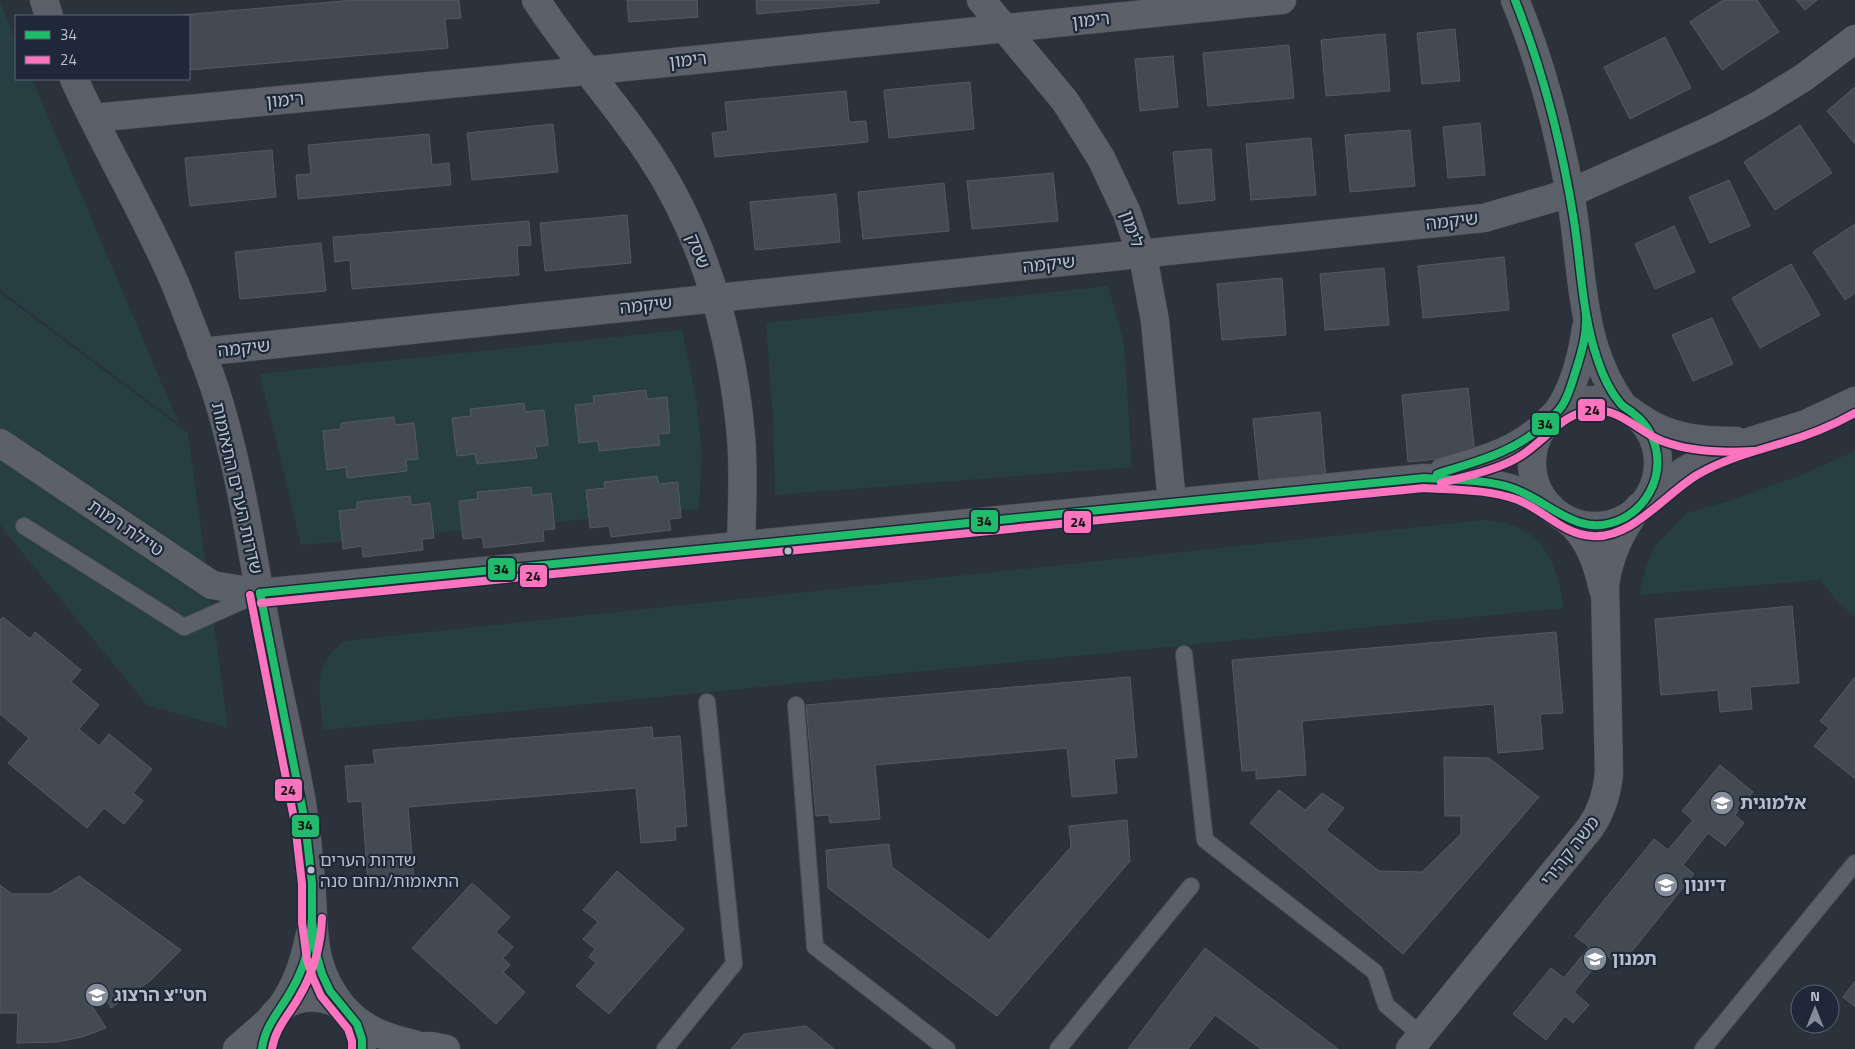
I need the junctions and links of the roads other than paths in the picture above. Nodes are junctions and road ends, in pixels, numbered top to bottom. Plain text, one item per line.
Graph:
1 (44, 0) edge
2 (536, 0) edge
3 (981, 0) edge
4 (1282, 0) edge
5 (1515, 0) edge
6 (49, 15) edge
7 (1004, 28) junction
8 (1855, 39) edge
9 (586, 70) junction
10 (74, 80) edge
11 (93, 118) junction
12 (1570, 193) junction
13 (1141, 254) junction
14 (714, 298) junction
15 (1587, 324) junction
16 (202, 352) junction
17 (1855, 401) edge
18 (1628, 410) junction
19 (1550, 419) junction
20 (1750, 441) junction
21 (0, 443) edge
22 (1424, 478) junction
23 (1172, 503) junction
24 (1643, 504) junction
25 (1558, 513) junction
26 (24, 526) dead end
27 (741, 545) junction
28 (260, 593) junction
29 (1604, 595) junction
30 (1184, 654) dead end
31 (707, 702) dead end
32 (796, 704) dead end
33 (1855, 863) edge
34 (1191, 886) dead end
35 (312, 922) junction
36 (345, 1009) junction
37 (275, 1015) junction
38 (1423, 1044) edge
39 (409, 1048) edge
40 (238, 1049) edge
41 (262, 1049) edge
42 (362, 1049) edge
43 (446, 1049) edge
44 (665, 1049) edge
45 (947, 1049) edge
46 (1058, 1049) edge
47 (1703, 1049) edge

1 - 6 street
2 - 9 street, שסק
3 - 7 street, לימון
4 - 7 street, רימון
5 - 12 street
7 - 9 street, רימון
7 - 13 street, לימון
8 - 12 street, שיקמה
9 - 11 street, רימון
9 - 14 street, שסק
10 - 11 street, שדרות הערים התאומות
11 - 16 street, שדרות הערים התאומות
12 - 13 street, שיקמה
12 - 15 street
13 - 14 street, שיקמה
13 - 23 street, לימון
14 - 16 street, שיקמה
14 - 27 street, שסק
15 - 18 street
15 - 19 street
16 - 28 street, שדרות הערים התאומות
17 - 20 street
18 - 19 street
18 - 20 street
18 - 24 street
19 - 22 street
19 - 25 street
20 - 24 street
21 - 28 street, טיילת רמות
22 - 23 street
22 - 25 street
23 - 27 street
24 - 25 street
24 - 29 street, משה קהירי
25 - 29 street, משה קהירי
26 - 28 lane
27 - 28 street
28 - 35 street, שדרות הערים התאומות
29 - 38 street, משה קהירי
30 - 38 lane
31 - 44 lane
32 - 45 lane
33 - 47 lane
34 - 46 lane
35 - 36 street, שדרות הערים התאומות
35 - 37 street, שדרות הערים התאומות
36 - 37 street
36 - 39 street
36 - 42 street, שדרות הערים התאומות
37 - 40 street
37 - 41 street, שדרות הערים התאומות
39 - 43 street

